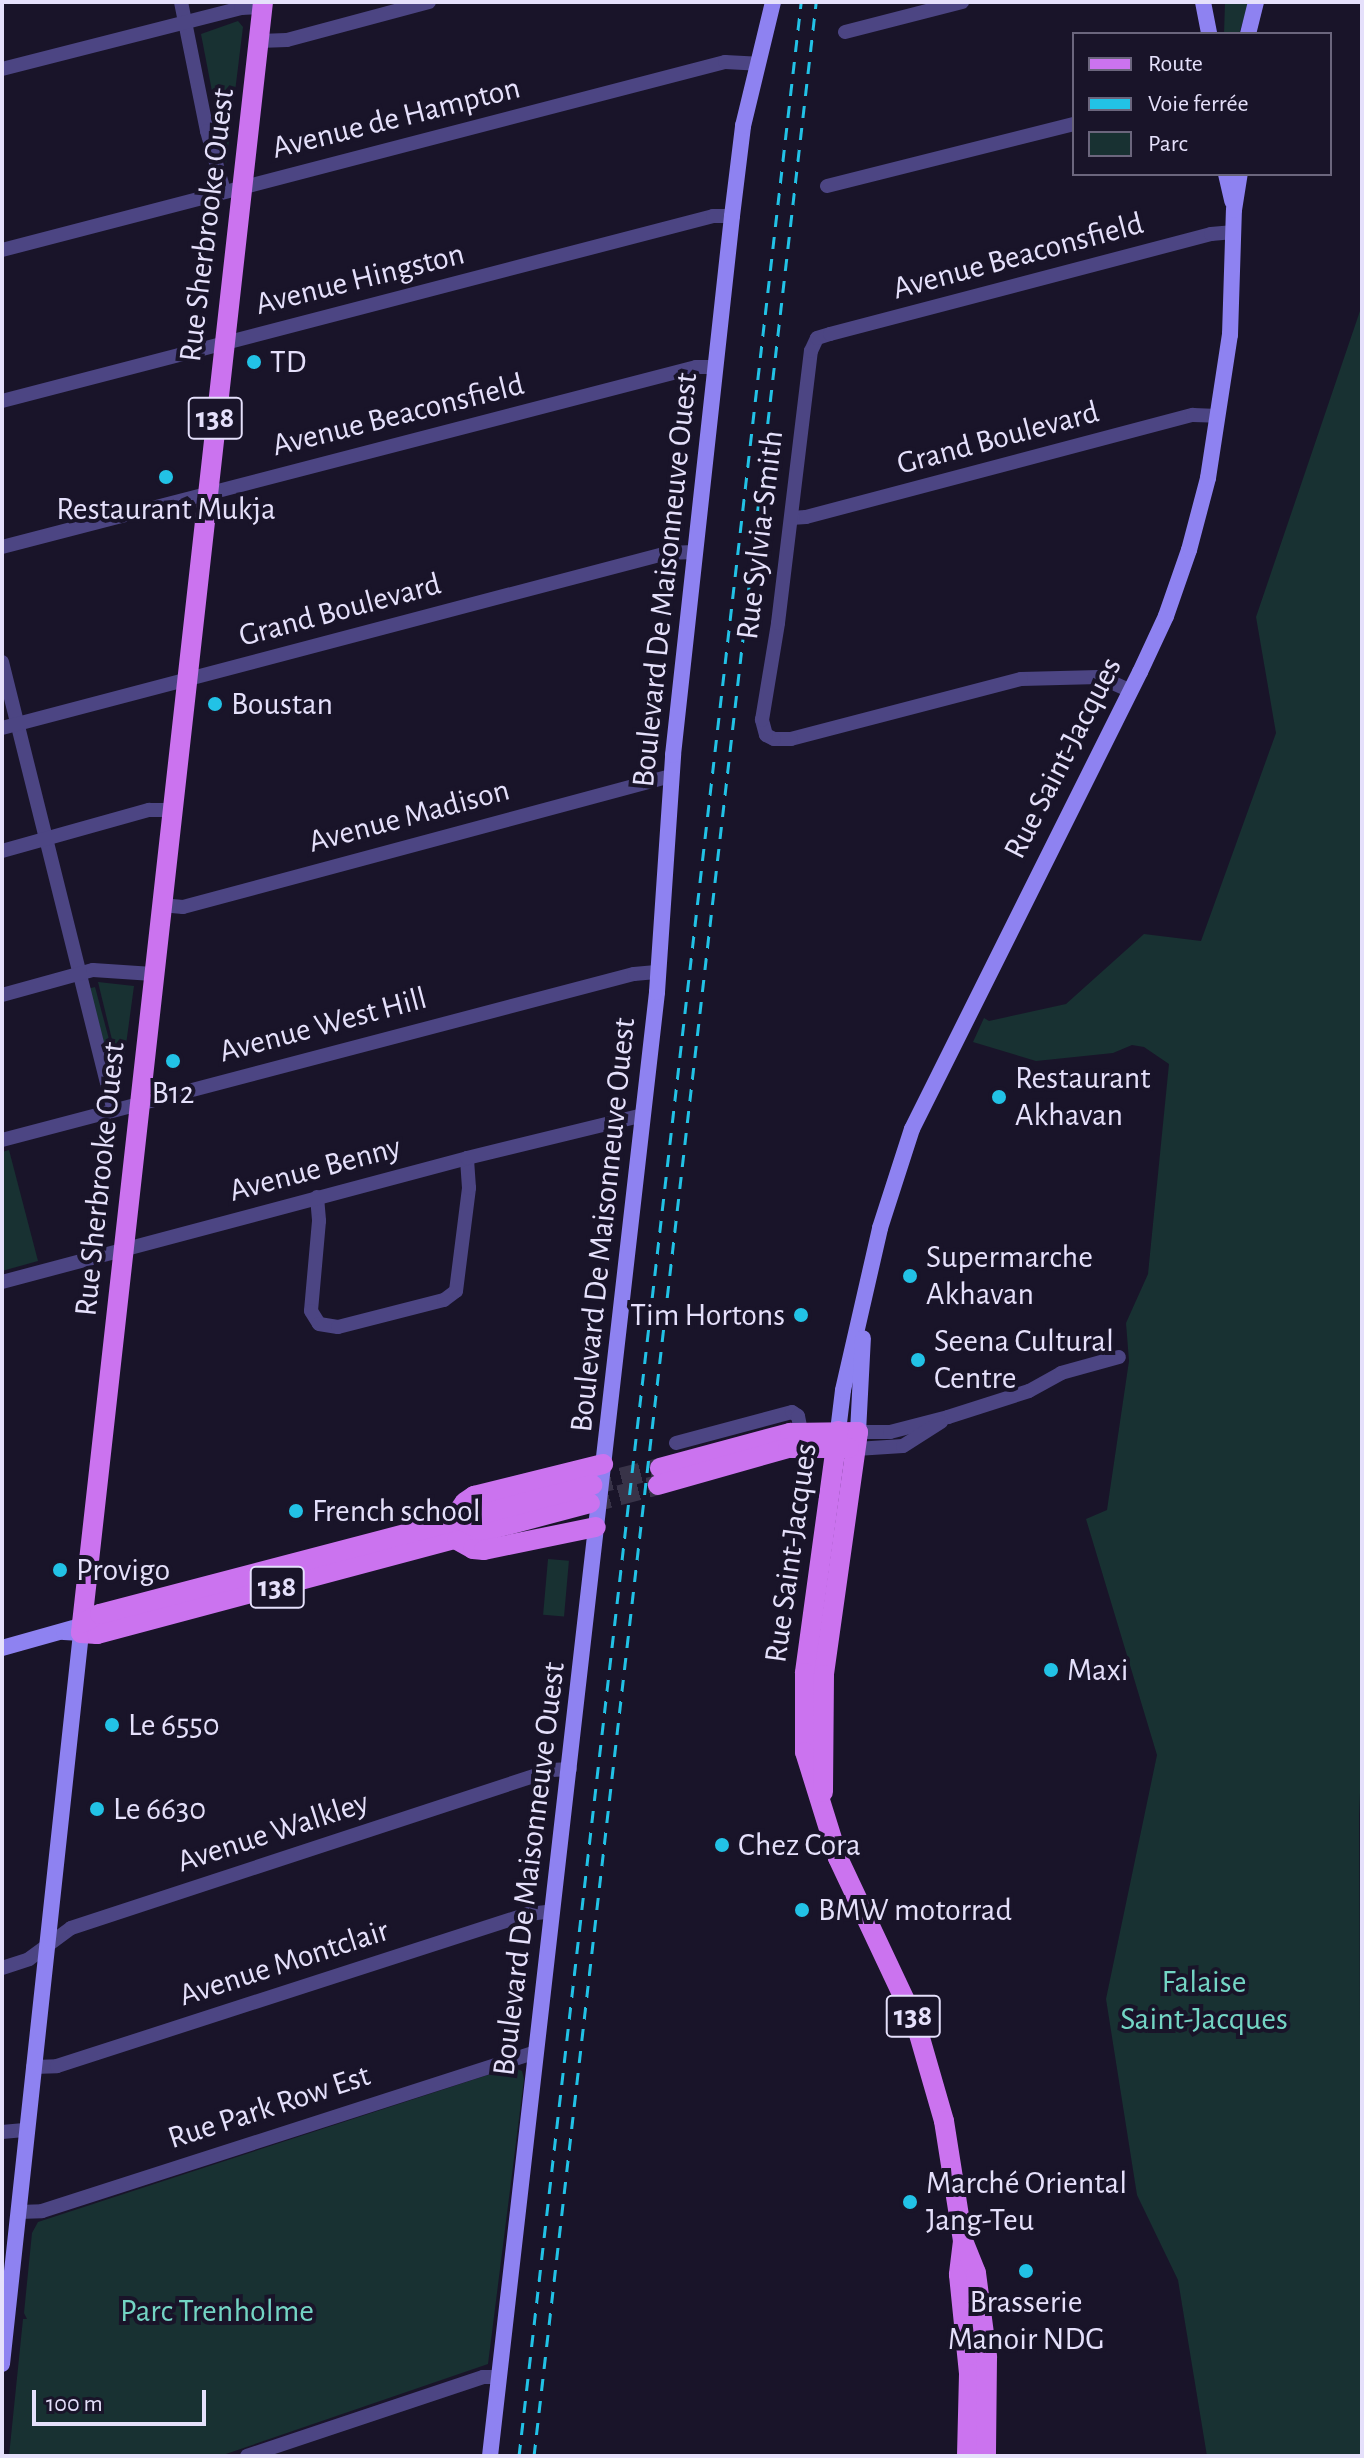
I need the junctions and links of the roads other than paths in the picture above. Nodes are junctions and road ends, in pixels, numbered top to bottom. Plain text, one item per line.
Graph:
1 (181, 2) edge
2 (429, 2) edge
3 (773, 2) edge
4 (962, 2) edge
5 (1203, 2) edge
6 (1214, 2) edge
7 (1256, 2) edge
8 (263, 4) edge
9 (184, 22) junction
10 (845, 32) dead end
11 (1210, 32) edge
12 (1210, 32) edge
13 (1248, 32) edge
14 (259, 41) junction
15 (758, 64) junction
16 (2, 69) edge
17 (1072, 125) edge
18 (1226, 176) edge
19 (1240, 176) edge
20 (827, 186) dead end
21 (233, 189) junction
22 (1234, 210) junction
23 (732, 216) junction
24 (1234, 232) junction
25 (2, 250) edge
26 (817, 338) joint
27 (223, 343) junction
28 (715, 367) junction
29 (2, 401) edge
30 (1218, 416) junction
31 (206, 494) junction
32 (791, 518) junction
33 (2, 547) edge
34 (694, 552) junction
35 (2, 662) edge
36 (186, 680) junction
37 (1131, 691) junction
38 (18, 723) junction
39 (2, 728) edge
40 (671, 776) junction
41 (171, 810) junction
42 (48, 838) junction
43 (2, 851) edge
44 (161, 905) junction
45 (659, 972) junction
46 (80, 974) junction
47 (153, 974) junction
48 (2, 995) edge
49 (138, 1102) junction
50 (113, 1108) junction
51 (643, 1115) junction
52 (2, 1140) edge
53 (467, 1158) junction
54 (317, 1197) junction
55 (122, 1249) junction
56 (2, 1282) edge
57 (1119, 1357) dead end
58 (801, 1432) junction
59 (847, 1440) junction
60 (676, 1443) dead end
61 (603, 1464) junction
62 (594, 1507) junction
63 (454, 1531) junction
64 (75, 1630) junction
65 (2, 1648) edge
66 (570, 1769) junction
67 (553, 1911) junction
68 (47, 1945) junction
69 (2, 1968) edge
70 (536, 2052) junction
71 (33, 2067) junction
72 (27, 2130) junction
73 (2, 2132) edge
74 (18, 2212) junction
75 (963, 2241) junction
76 (5, 2304) edge
77 (2, 2364) edge
78 (499, 2377) junction
79 (247, 2456) edge
80 (490, 2456) edge
81 (967, 2456) edge
82 (986, 2456) edge

1 - 9 street
2 - 14 street
3 - 15 street, Boulevard De Maisonneuve Ouest
4 - 10 street
5 - 11 street
6 - 12 street
7 - 13 street
8 - 9 street
8 - 14 main road, Rue Sherbrooke Ouest / 138
9 - 16 street
9 - 21 street
14 - 21 main road, Rue Sherbrooke Ouest / 138
15 - 21 street, Avenue de Hampton
15 - 23 street, Boulevard De Maisonneuve Ouest
17 - 20 street
18 - 22 street, Rue Saint-Jacques
19 - 22 street, Rue Saint-Jacques
21 - 25 street, Avenue de Hampton
21 - 27 main road, Rue Sherbrooke Ouest / 138
22 - 24 street, Rue Saint-Jacques
23 - 27 street, Avenue Hingston
23 - 28 street, Boulevard De Maisonneuve Ouest
24 - 26 street, Avenue Beaconsfield
24 - 30 street, Rue Saint-Jacques
26 - 32 street, Rue Sylvia-Smith
27 - 29 street, Avenue Hingston
27 - 31 main road, Rue Sherbrooke Ouest / 138
28 - 31 street, Avenue Beaconsfield
28 - 34 street, Boulevard De Maisonneuve Ouest
30 - 32 street, Grand Boulevard
30 - 37 street, Rue Saint-Jacques
31 - 33 street, Avenue Beaconsfield
31 - 36 main road, Rue Sherbrooke Ouest / 138
32 - 37 street, Rue Sylvia-Smith
34 - 36 street, Grand Boulevard
34 - 40 street, Boulevard De Maisonneuve Ouest
35 - 38 street
36 - 38 street, Grand Boulevard
36 - 41 main road, Rue Sherbrooke Ouest / 138
37 - 59 street, Rue Saint-Jacques
38 - 39 street, Grand Boulevard
38 - 42 street
40 - 44 street, Avenue Madison
40 - 45 street, Boulevard De Maisonneuve Ouest
41 - 42 street
41 - 44 main road, Rue Sherbrooke Ouest / 138
42 - 43 street
42 - 46 street
44 - 47 main road, Rue Sherbrooke Ouest / 138
45 - 49 street, Avenue West Hill
45 - 51 street, Boulevard De Maisonneuve Ouest
46 - 47 street
46 - 48 street
46 - 50 street
47 - 49 main road, Rue Sherbrooke Ouest / 138
49 - 50 street, Avenue West Hill
49 - 55 main road, Rue Sherbrooke Ouest / 138
50 - 52 street, Avenue West Hill
51 - 53 street, Avenue Benny
51 - 61 street, Boulevard De Maisonneuve Ouest
53 - 54 street, Avenue Benny
53 - 54 street
54 - 55 street, Avenue Benny
55 - 56 street, Avenue Benny
55 - 64 main road, Rue Sherbrooke Ouest / 138
57 - 59 street
58 - 59 main road
58 - 59 main road
58 - 60 street
59 - 75 main road, Rue Saint-Jacques / 138
61 - 62 street, Boulevard De Maisonneuve Ouest
61 - 63 main road
62 - 63 main road, 138
62 - 63 main road
62 - 66 street, Boulevard De Maisonneuve Ouest
63 - 64 main road, 138
64 - 65 street
64 - 68 street, Rue Sherbrooke Ouest
66 - 67 street, Boulevard De Maisonneuve Ouest
66 - 68 street, Avenue Walkley
67 - 70 street, Boulevard De Maisonneuve Ouest
67 - 71 street, Avenue Montclair
68 - 69 street, Avenue Walkley
68 - 71 street, Rue Sherbrooke Ouest
70 - 74 street, Rue Park Row Est
70 - 78 street, Boulevard De Maisonneuve Ouest
71 - 72 street, Rue Sherbrooke Ouest
72 - 73 street
72 - 74 street, Rue Sherbrooke Ouest
74 - 76 street, Rue Sherbrooke Ouest
75 - 81 main road, Rue Saint-Jacques / 138
75 - 82 main road, Rue Saint-Jacques / 138
76 - 77 street, Rue Sherbrooke Ouest
78 - 79 street
78 - 80 street, Boulevard De Maisonneuve Ouest

